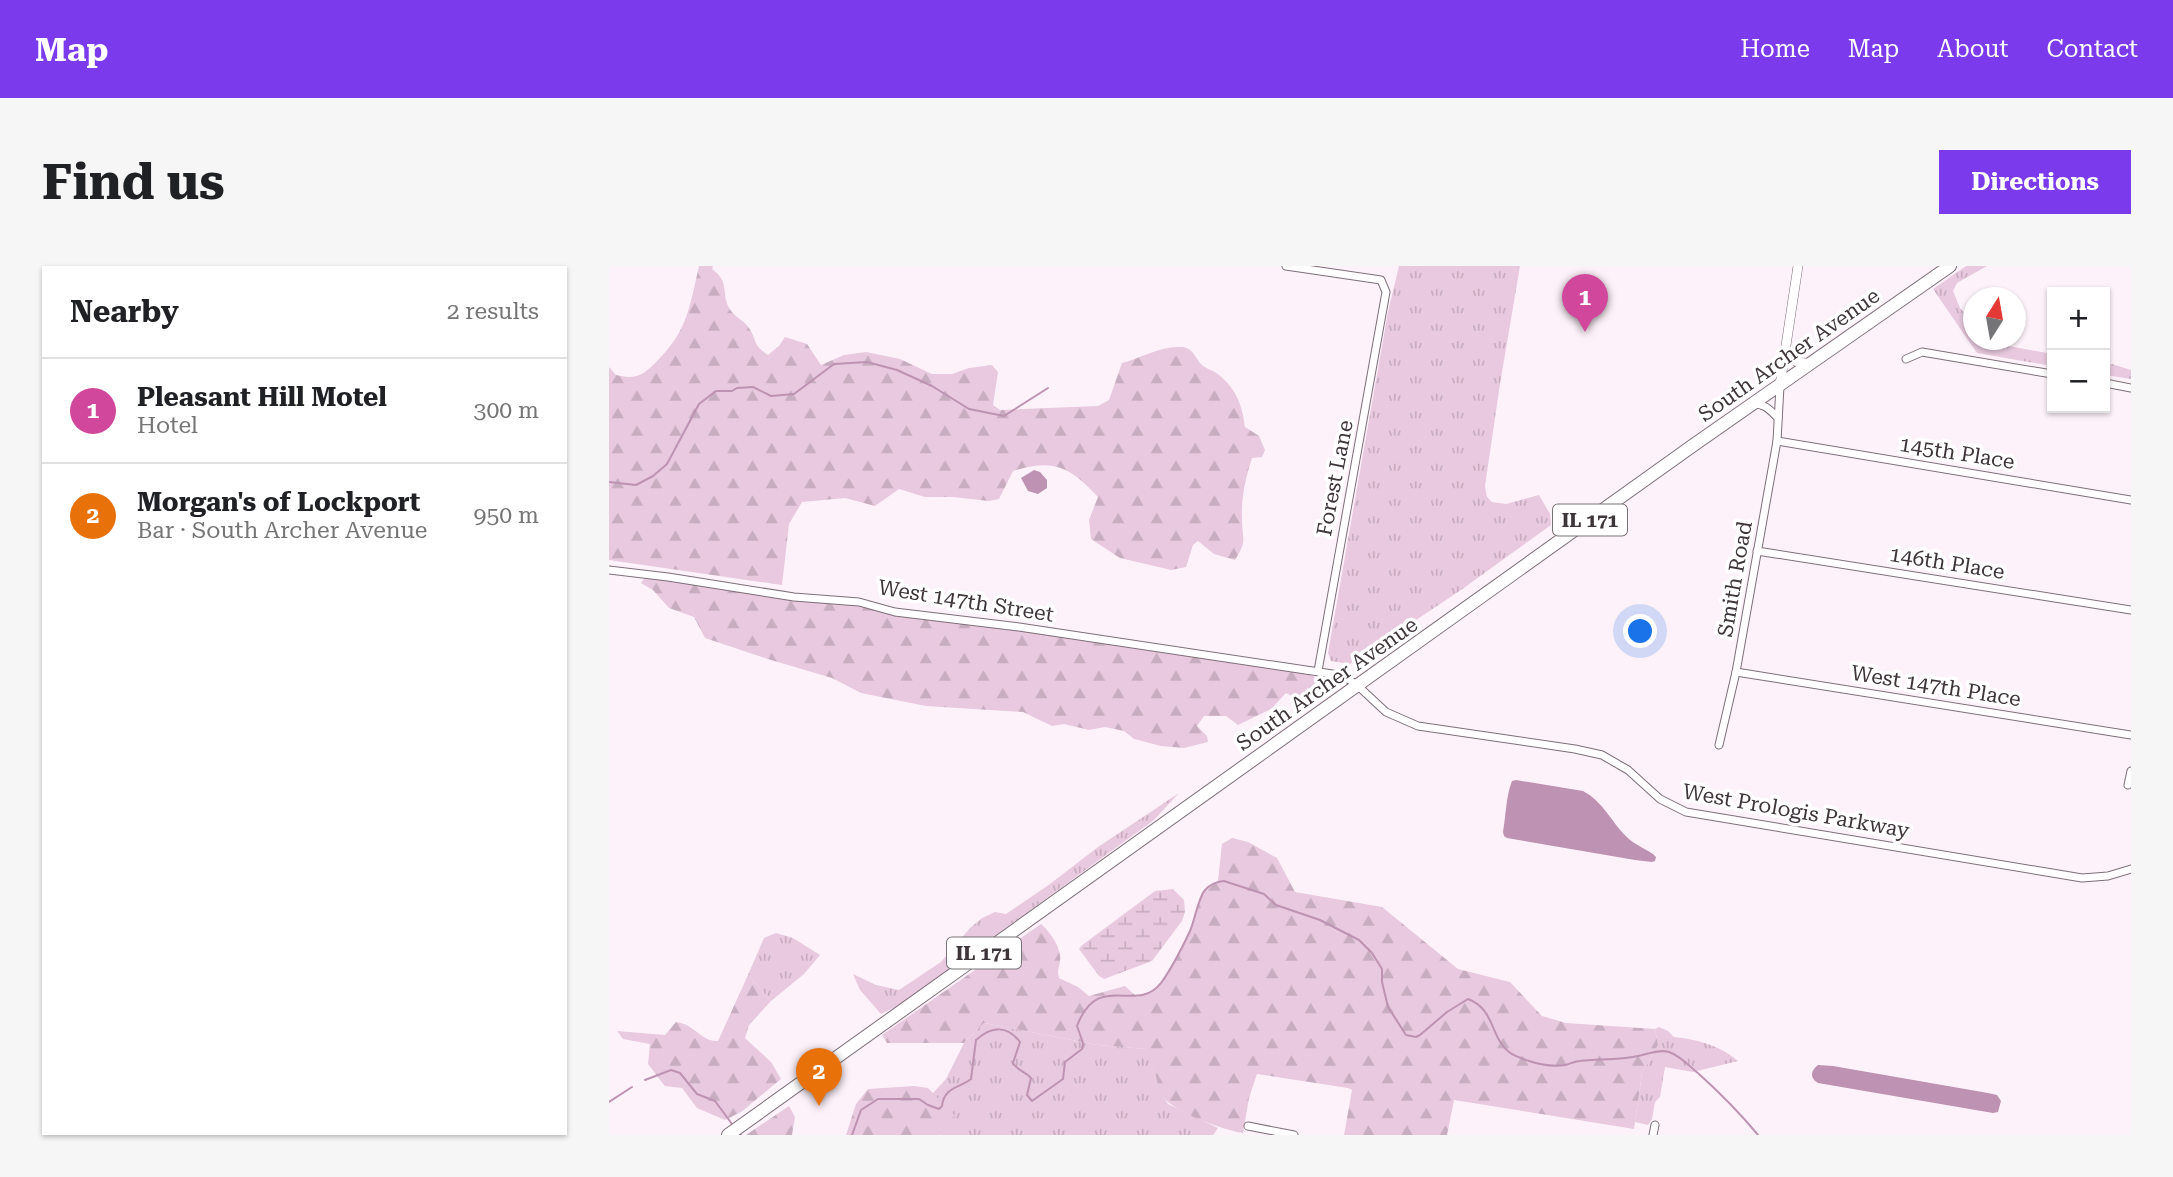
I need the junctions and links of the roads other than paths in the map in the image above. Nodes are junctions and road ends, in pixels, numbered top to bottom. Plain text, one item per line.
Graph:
1 (1286, 266) edge
2 (1798, 266) edge
3 (1949, 266) edge
4 (1785, 351) junction
5 (1906, 359) dead end
6 (1809, 364) junction
7 (2047, 373) edge
8 (2110, 384) edge
9 (1780, 385) junction
10 (2131, 388) edge
11 (1752, 404) junction
12 (1778, 418) junction
13 (1776, 441) junction
14 (2131, 500) edge
15 (1757, 551) junction
16 (609, 570) edge
17 (2131, 610) edge
18 (1318, 671) junction
19 (1736, 672) junction
20 (1358, 686) junction
21 (2131, 735) edge
22 (1719, 745) dead end
23 (2131, 771) edge
24 (2129, 785) dead end
25 (2131, 869) edge
26 (1655, 1125) dead end
27 (1248, 1126) dead end
28 (1294, 1134) edge
29 (728, 1135) edge
30 (1653, 1135) edge

1 - 18 street, Forest Lane
2 - 4 street, Smith Road
3 - 6 main road, South Archer Avenue / IL 171
4 - 6 street
4 - 9 street, Smith Road
5 - 7 street
6 - 9 main road, South Archer Avenue / IL 171
8 - 10 street
9 - 11 main road, South Archer Avenue / IL 171
9 - 12 street, Smith Road
11 - 12 street
11 - 20 main road, South Archer Avenue / IL 171
12 - 13 street, Smith Road
13 - 14 street, 145th Place
13 - 15 street, Smith Road
15 - 17 street, 146th Place
15 - 19 street, Smith Road
16 - 18 street, West 147th Street
18 - 20 street, West 147th Street
19 - 21 street, West 147th Place
19 - 22 street, Smith Road
20 - 25 street, West Prologis Parkway
20 - 29 main road, South Archer Avenue / IL 171
23 - 24 street
26 - 30 street
27 - 28 street

